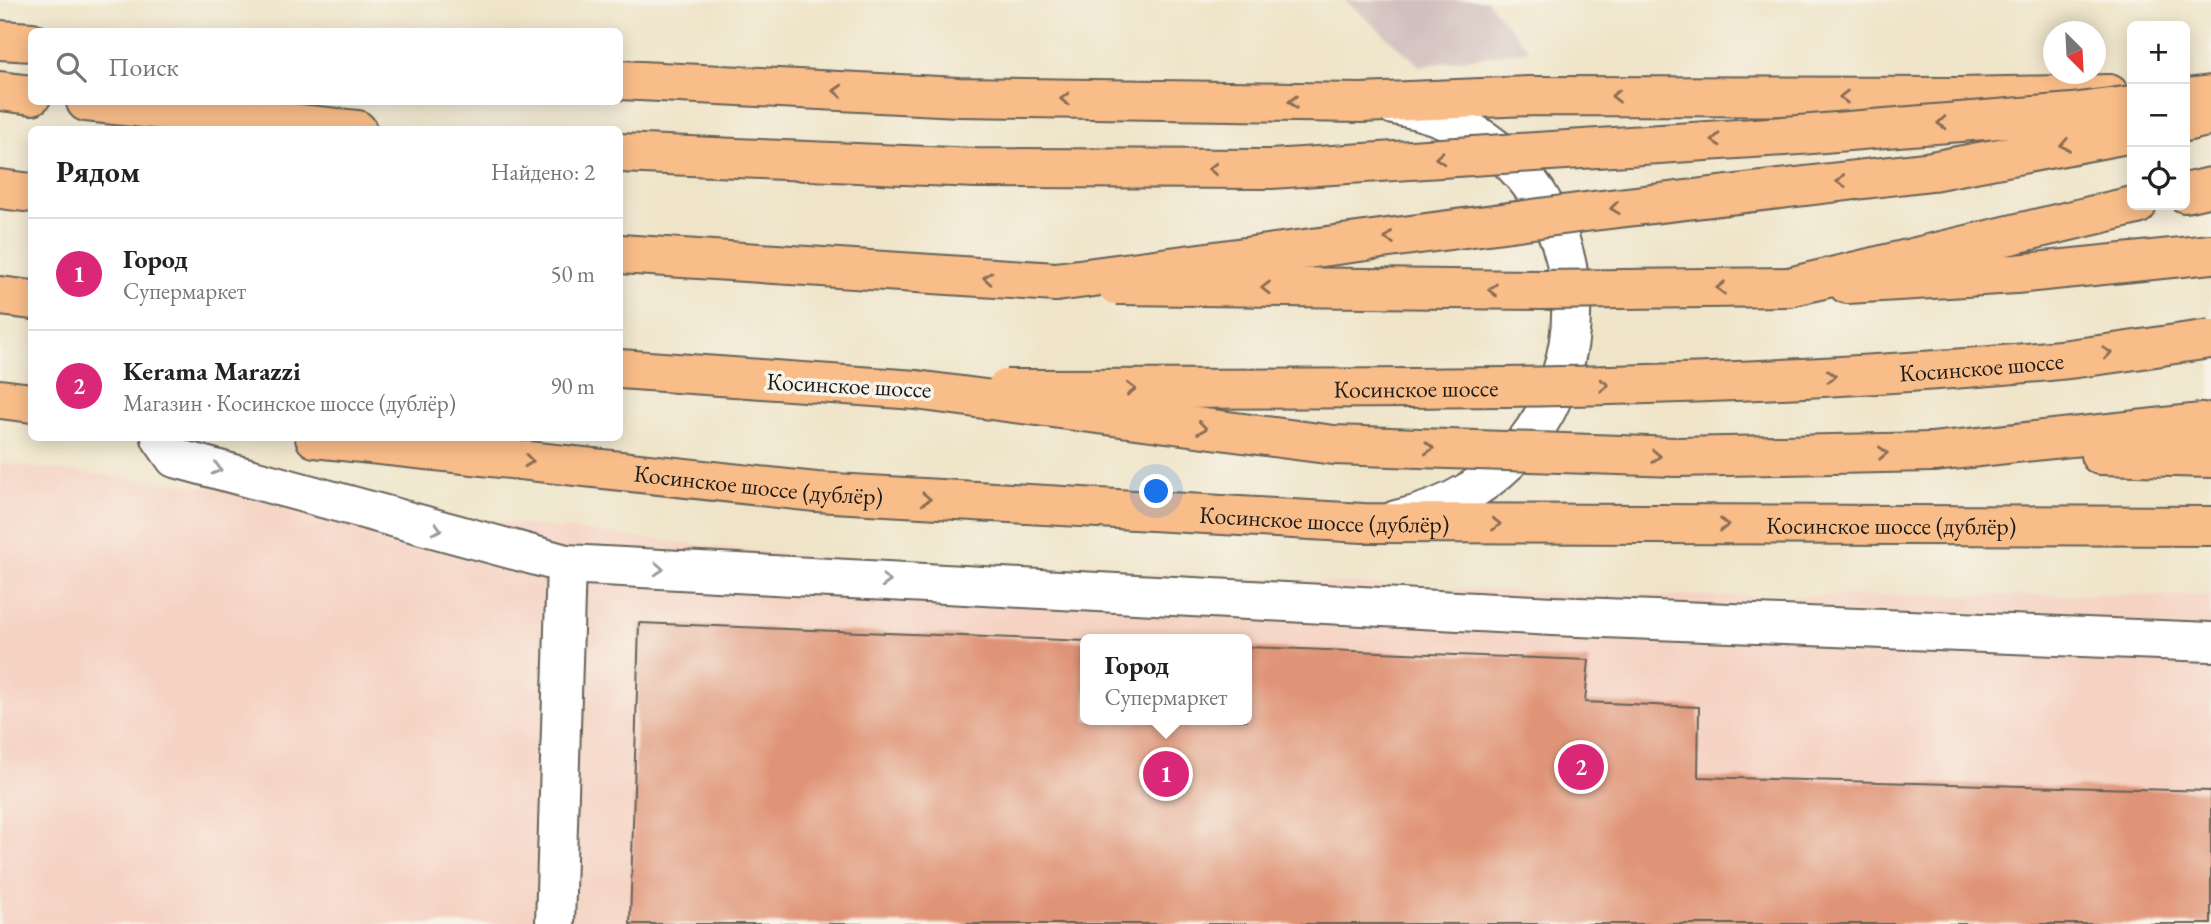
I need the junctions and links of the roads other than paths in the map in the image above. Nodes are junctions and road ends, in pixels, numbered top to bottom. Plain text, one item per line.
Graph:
1 (0, 40) edge
2 (28, 42) edge
3 (623, 80) edge
4 (2211, 89) edge
5 (2190, 90) edge
6 (0, 91) edge
7 (2127, 93) edge
8 (28, 94) edge
9 (2211, 95) edge
10 (2190, 97) edge
11 (1361, 103) junction
12 (115, 105) edge
13 (2127, 106) edge
14 (2211, 116) edge
15 (2190, 121) edge
16 (318, 126) edge
17 (2127, 134) edge
18 (623, 153) edge
19 (2211, 187) edge
20 (0, 189) edge
21 (28, 192) edge
22 (2190, 192) edge
23 (2127, 207) edge
24 (623, 254) edge
25 (2211, 254) edge
26 (1056, 282) junction
27 (1789, 287) junction
28 (0, 296) edge
29 (28, 300) edge
30 (2211, 339) edge
31 (623, 369) edge
32 (916, 390) junction
33 (0, 399) edge
34 (28, 402) edge
35 (2211, 422) edge
36 (163, 441) edge
37 (343, 441) edge
38 (1933, 452) junction
39 (2211, 458) edge
40 (1363, 523) junction
41 (2211, 526) edge
42 (566, 564) junction
43 (2211, 642) edge
44 (555, 924) edge

1 - 2 main road
11 -> 3 main road
4 - 5 main road
6 - 8 main road
7 -> 11 main road
9 - 10 main road
11 - 40 street
12 - 16 main road
13 -> 18 main road, bridge
14 - 15 main road
17 -> 26 main road, bridge
19 - 22 main road
20 - 21 main road
23 - 27 main road
26 -> 24 main road
25 - 27 main road
27 -> 26 main road, bridge
28 - 29 main road
32 -> 30 main road, Косинское шоссе, bridge
31 - 32 main road, Косинское шоссе
32 -> 38 main road, bridge
33 - 34 main road
35 - 38 main road
36 -> 42 street
37 -> 40 main road, Косинское шоссе (дублёр)
38 - 39 main road
40 -> 41 main road, Косинское шоссе (дублёр)
42 -> 43 street
42 - 44 street

